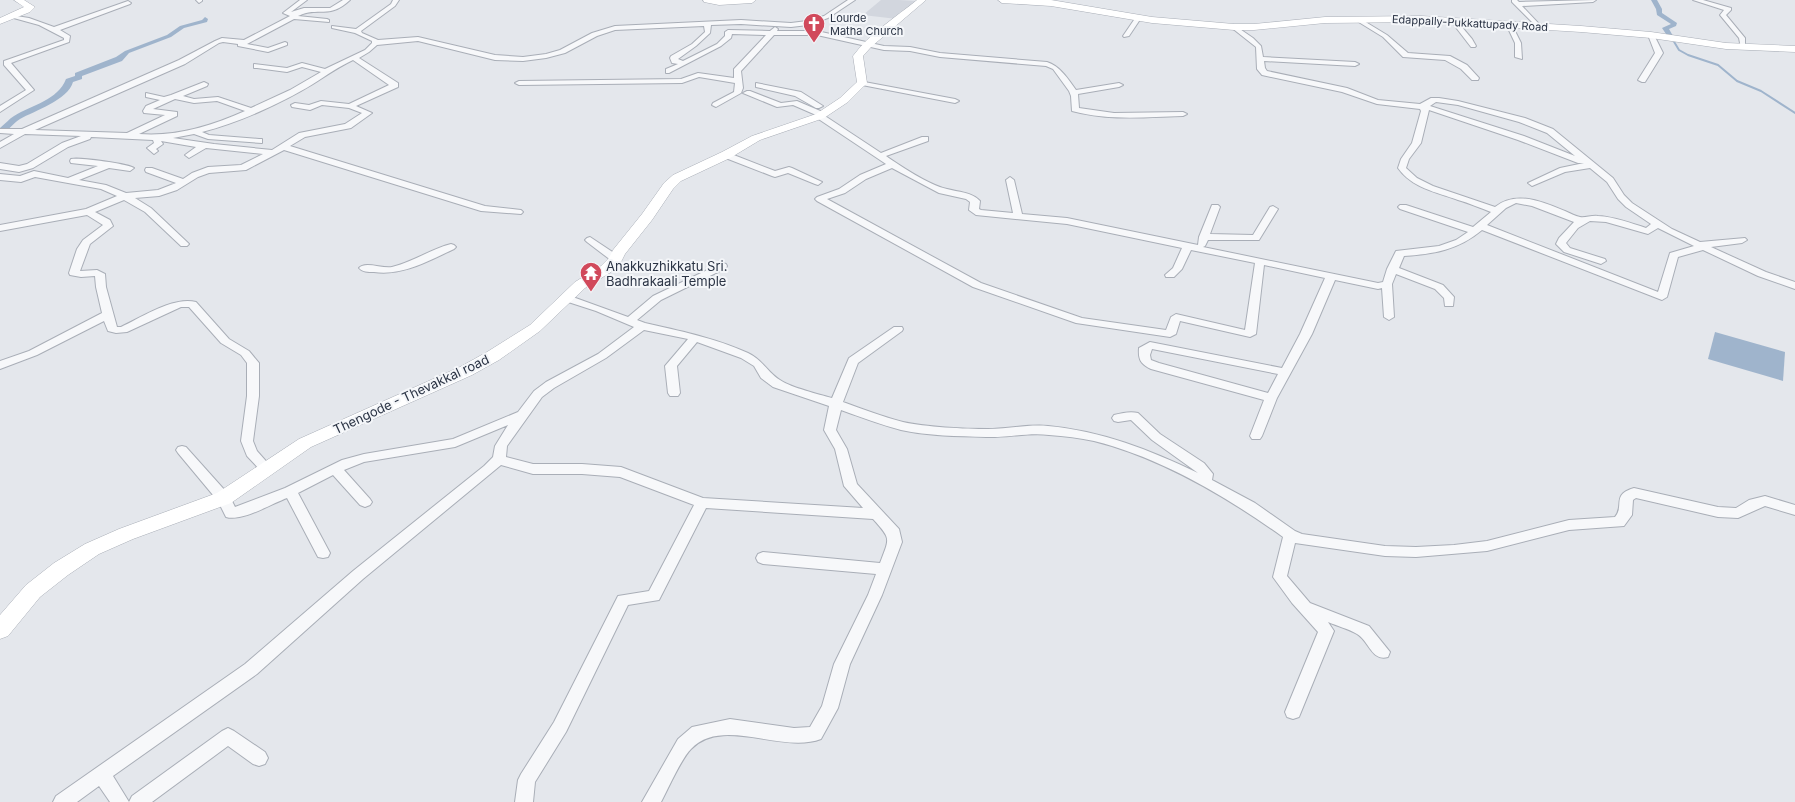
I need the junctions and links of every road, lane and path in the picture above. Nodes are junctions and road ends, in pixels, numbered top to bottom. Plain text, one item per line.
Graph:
1 (19, 0) edge
2 (304, 0) edge
3 (347, 0) edge
4 (396, 0) edge
5 (707, 0) edge
6 (752, 0) edge
7 (852, 0) edge
8 (922, 0) edge
9 (1002, 0) edge
10 (1018, 0) edge
11 (1090, 0) edge
12 (1593, 0) edge
13 (1696, 0) edge
14 (1724, 0) edge
15 (1516, 2) edge
16 (128, 3) dead end
17 (1718, 5) junction
18 (1082, 7) junction
19 (12, 16) junction
20 (293, 16) junction
21 (1138, 18) junction
22 (1359, 20) junction
23 (0, 21) edge
24 (327, 21) dead end
25 (1454, 21) junction
26 (707, 24) junction
27 (779, 24) junction
28 (1509, 24) junction
29 (1538, 26) junction
30 (334, 27) dead end
31 (1234, 27) junction
32 (55, 28) junction
33 (357, 31) junction
34 (772, 33) junction
35 (1651, 35) junction
36 (1126, 36) dead end
37 (243, 42) junction
38 (285, 44) dead end
39 (375, 44) junction
40 (868, 45) junction
41 (1473, 46) dead end
42 (1743, 47) junction
43 (1795, 49) edge
44 (353, 57) junction
45 (1519, 57) dead end
46 (0, 58) edge
47 (1260, 59) junction
48 (10, 61) junction
49 (680, 62) dead end
50 (0, 64) edge
51 (1355, 64) dead end
52 (257, 66) dead end
53 (326, 71) junction
54 (669, 71) dead end
55 (1475, 78) dead end
56 (1642, 80) dead end
57 (738, 81) junction
58 (519, 83) dead end
59 (862, 83) junction
60 (204, 84) dead end
61 (759, 85) dead end
62 (1119, 85) dead end
63 (1075, 92) junction
64 (746, 93) dead end
65 (149, 95) dead end
66 (176, 97) junction
67 (955, 101) dead end
68 (295, 105) dead end
69 (716, 105) dead end
70 (350, 106) junction
71 (1422, 107) junction
72 (0, 110) edge
73 (251, 111) junction
74 (824, 113) junction
75 (1183, 114) dead end
76 (2, 131) edge
77 (194, 131) junction
78 (23, 132) junction
79 (94, 134) junction
80 (129, 136) junction
81 (158, 138) junction
82 (925, 139) dead end
83 (259, 141) dead end
84 (0, 145) edge
85 (205, 146) junction
86 (283, 147) junction
87 (154, 151) dead end
88 (274, 153) junction
89 (189, 155) dead end
90 (726, 155) junction
91 (879, 156) junction
92 (74, 161) dead end
93 (108, 165) junction
94 (892, 165) junction
95 (1592, 165) junction
96 (0, 166) edge
97 (130, 168) dead end
98 (149, 170) dead end
99 (0, 177) edge
100 (1010, 180) dead end
101 (67, 181) junction
102 (183, 182) junction
103 (818, 182) dead end
104 (1532, 183) dead end
105 (126, 196) junction
106 (1215, 207) dead end
107 (1403, 207) dead end
108 (1273, 209) dead end
109 (1496, 211) junction
110 (88, 212) junction
111 (518, 212) dead end
112 (1018, 216) junction
113 (1581, 221) junction
114 (1657, 224) junction
115 (0, 228) edge
116 (1477, 229) junction
117 (1204, 237) junction
118 (590, 240) dead end
119 (1742, 240) dead end
120 (184, 244) dead end
121 (451, 246) dead end
122 (1700, 246) junction
123 (1187, 247) junction
124 (1200, 248) junction
125 (616, 259) junction
126 (1260, 261) junction
127 (1601, 261) dead end
128 (722, 266) dead end
129 (364, 268) dead end
130 (1392, 269) junction
131 (1170, 275) dead end
132 (1331, 277) junction
133 (1792, 282) edge
134 (1387, 284) junction
135 (566, 298) junction
136 (1449, 304) dead end
137 (109, 314) junction
138 (1389, 317) dead end
139 (637, 323) junction
140 (898, 329) dead end
141 (695, 337) junction
142 (0, 365) edge
143 (1285, 372) junction
144 (674, 394) dead end
145 (1272, 398) junction
146 (836, 404) junction
147 (522, 414) junction
148 (1118, 418) dead end
149 (1256, 436) dead end
150 (182, 450) dead end
151 (499, 459) junction
152 (334, 468) junction
153 (267, 469) junction
154 (1205, 482) junction
155 (290, 490) junction
156 (224, 498) junction
157 (364, 502) dead end
158 (702, 502) junction
159 (1795, 510) edge
160 (877, 514) junction
161 (1290, 535) junction
162 (323, 553) dead end
163 (763, 558) dead end
164 (885, 569) junction
165 (1304, 607) junction
166 (0, 630) edge
167 (1382, 652) dead end
168 (1293, 712) dead end
169 (258, 758) dead end
170 (102, 775) junction
171 (62, 802) edge
172 (120, 802) edge
173 (138, 802) edge
174 (524, 802) edge
175 (651, 802) edge

1 - 19 main road
2 - 20 street
3 - 20 street
4 - 33 street
5 - 6 main road
7 - 27 street
8 - 40 main road
9 - 10 main road, Edappally-Pukkattupady Road
10 - 18 main road, Edappally-Pukkattupady Road
11 - 18 main road
12 - 15 street
13 - 17 street
14 - 17 street
15 - 29 street
16 - 32 street
17 - 42 street
18 - 21 main road, Edappally-Pukkattupady Road
19 - 23 main road
19 - 32 street
20 - 24 street
20 - 37 street
21 - 31 main road, Edappally-Pukkattupady Road
21 - 36 street
22 - 25 main road, Edappally-Pukkattupady Road
22 - 31 main road, Edappally-Pukkattupady Road
22 - 55 street
25 - 28 main road, Edappally-Pukkattupady Road
25 - 41 street
26 - 27 street
26 - 39 street
26 - 49 street
27 - 34 street
28 - 29 main road, Edappally-Pukkattupady Road
28 - 45 street
29 - 35 main road, Edappally-Pukkattupady Road
30 - 33 street
31 - 47 street
32 - 48 street
33 - 39 street
34 - 40 street
34 - 54 street
34 - 57 street
35 - 42 main road, Edappally-Pukkattupady Road
35 - 56 street
37 - 38 street
37 - 78 street
39 - 44 street
40 - 59 main road
40 - 63 street
42 - 43 main road, Edappally-Pukkattupady Road
44 - 53 street
44 - 70 street
46 - 48 street
47 - 51 street
47 - 71 street
48 - 50 street
48 - 72 street
52 - 53 street
53 - 73 street
57 - 58 street
57 - 69 street
59 - 67 street
59 - 74 main road, Thengode - Thevakkal road
60 - 66 street
61 - 74 street
62 - 63 street
63 - 75 street
64 - 74 street
65 - 66 street
66 - 73 street
66 - 80 street
68 - 70 street
70 - 86 street
71 - 95 street
71 - 95 street
71 - 109 street
73 - 77 street
74 - 90 main road, Thengode - Thevakkal road
74 - 91 street
76 - 78 street
77 - 81 street
77 - 83 street
78 - 79 street
78 - 84 street
79 - 80 street
79 - 96 street
80 - 81 street
81 - 85 street
81 - 87 street
82 - 91 street
85 - 88 street
85 - 89 street
86 - 88 street
86 - 111 street
88 - 102 street
90 - 103 street
90 - 125 main road, Thengode - Thevakkal road
91 - 94 street
92 - 93 street
93 - 97 street
93 - 101 street
94 - 112 street
94 - 126 street
95 - 104 street
95 - 114 street
98 - 102 street
99 - 101 street
100 - 112 street
101 - 105 street
102 - 105 street
105 - 110 street
105 - 120 street
106 - 117 street
107 - 116 street
108 - 117 street
109 - 113 street
109 - 116 street
110 - 115 street
110 - 137 street
112 - 123 street
113 - 114 street
113 - 127 street
114 - 122 street
116 - 122 street
116 - 130 street
117 - 124 street
118 - 125 street
119 - 122 street
121 - 129 street
122 - 133 street
123 - 124 street
123 - 131 street
124 - 126 street
125 - 135 main road, Thengode - Thevakkal road
126 - 132 street
128 - 139 street
130 - 134 street
130 - 136 street
132 - 134 street
132 - 143 street
134 - 138 street
135 - 139 street
135 - 153 main road, Thengode - Thevakkal road
137 - 142 street
137 - 153 street
139 - 141 street
139 - 147 street
140 - 146 street
141 - 144 street
141 - 146 street
143 - 145 street
143 - 145 street
145 - 149 street
146 - 154 street
146 - 160 street
147 - 151 street
147 - 152 street
148 - 154 street
150 - 156 street
151 - 158 street
151 - 170 street
152 - 155 street
152 - 157 street
153 - 156 main road, Thengode - Thevakkal road
154 - 161 street
155 - 156 street
155 - 162 street
156 - 166 main road, Thengode - Thevakkal road
158 - 160 street
158 - 174 street
159 - 161 street
160 - 164 street
161 - 165 street
163 - 164 street
164 - 175 street
165 - 167 street
165 - 168 street
169 - 173 street
170 - 171 street
170 - 172 street

